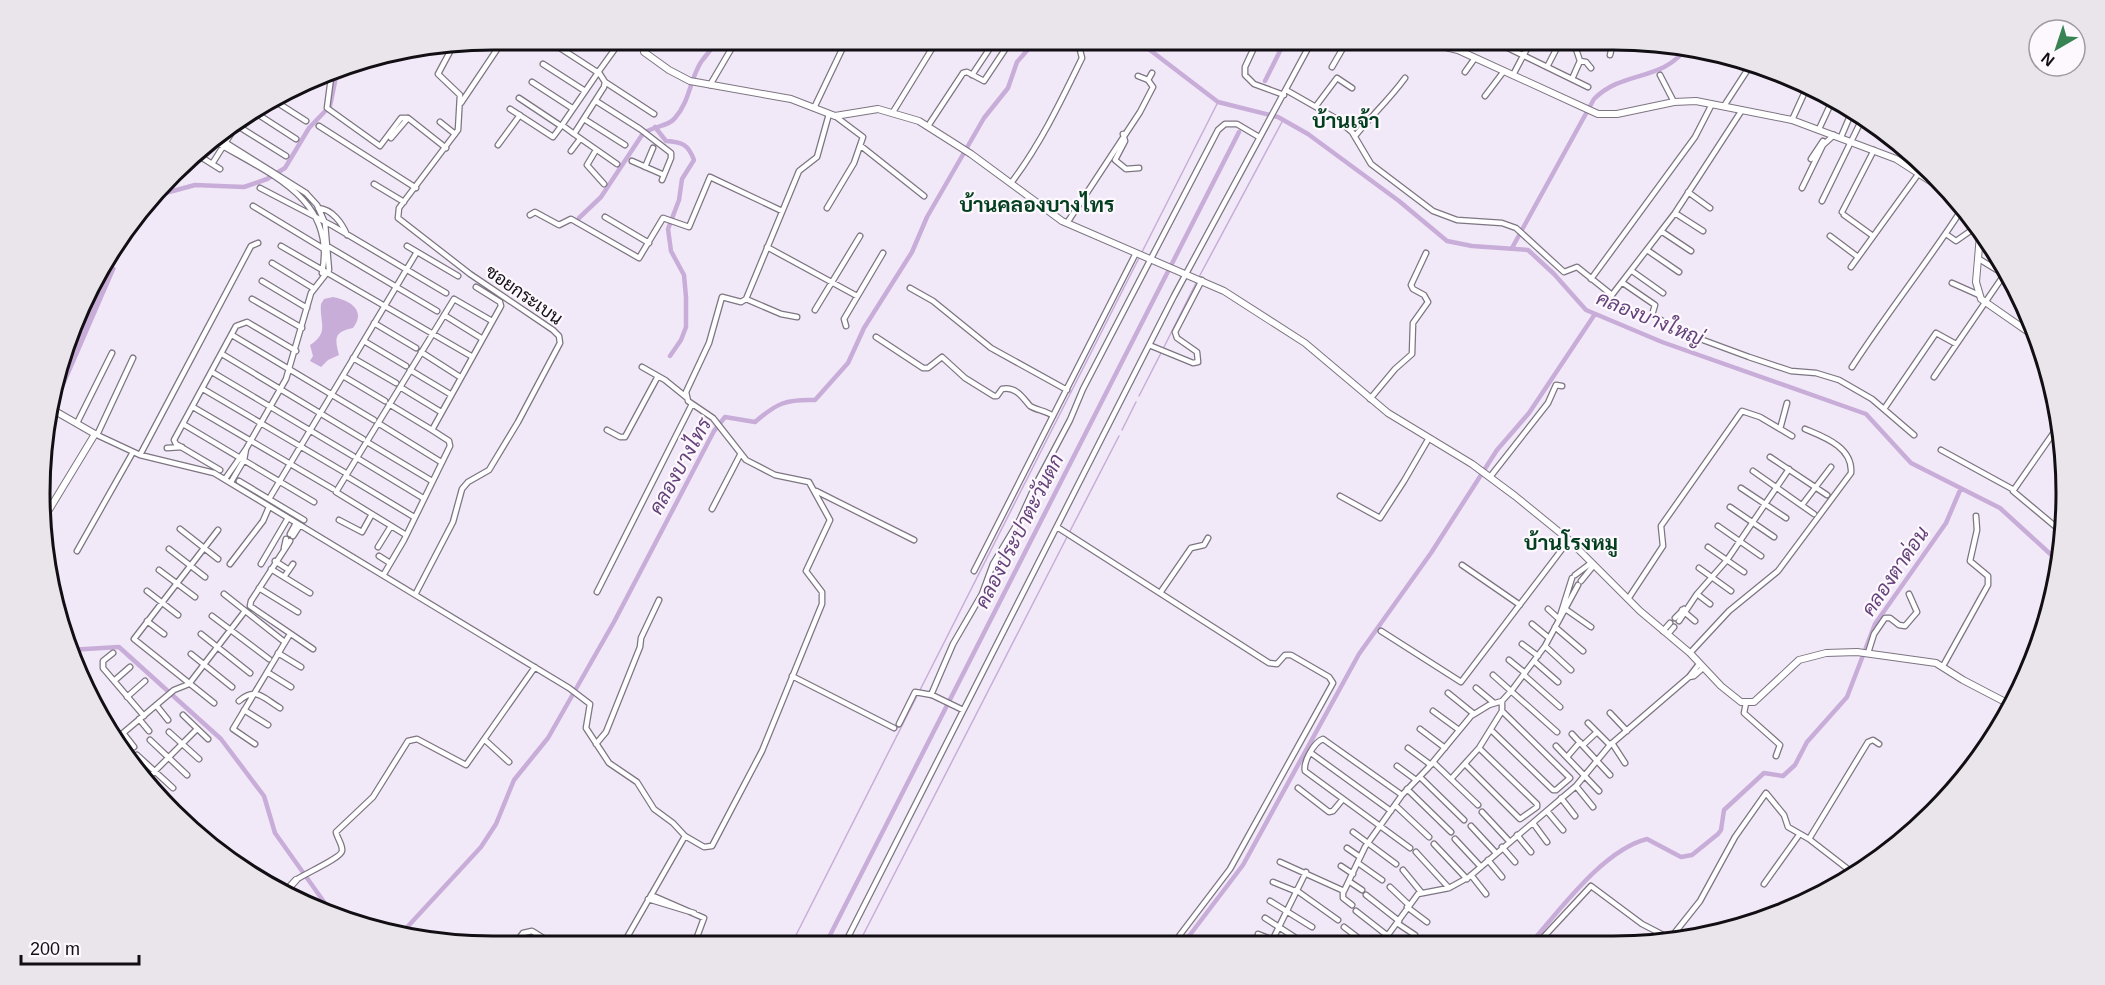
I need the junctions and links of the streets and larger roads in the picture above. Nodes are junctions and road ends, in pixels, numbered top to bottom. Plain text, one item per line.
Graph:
1 (496, 50) edge
2 (563, 50) edge
3 (614, 50) edge
4 (644, 50) edge
5 (731, 50) edge
6 (842, 50) edge
7 (931, 50) edge
8 (989, 50) edge
9 (1005, 50) edge
10 (1080, 50) dead end
11 (1252, 50) edge
12 (1307, 50) edge
13 (1342, 50) edge
14 (1458, 50) edge
15 (1513, 50) edge
16 (1526, 50) edge
17 (1555, 50) edge
18 (1576, 50) edge
19 (1612, 50) edge
20 (450, 51) edge
21 (1524, 55) junction
22 (1611, 55) dead end
23 (1475, 57) junction
24 (1580, 61) junction
25 (543, 64) dead end
26 (1332, 67) dead end
27 (1547, 67) junction
28 (1591, 68) dead end
29 (1504, 70) junction
30 (1747, 71) edge
31 (1465, 72) dead end
32 (598, 73) junction
33 (1152, 73) dead end
34 (972, 75) junction
35 (1513, 75) junction
36 (1660, 75) dead end
37 (1138, 76) dead end
38 (1405, 78) dead end
39 (1572, 79) junction
40 (331, 80) edge
41 (1148, 80) junction
42 (532, 82) dead end
43 (605, 82) junction
44 (710, 85) junction
45 (1588, 87) dead end
46 (1352, 88) dead end
47 (585, 91) junction
48 (1285, 93) junction
49 (1804, 93) edge
50 (1485, 96) dead end
51 (519, 98) dead end
52 (596, 101) junction
53 (1674, 102) junction
54 (460, 103) junction
55 (280, 104) edge
56 (1712, 104) junction
57 (1316, 106) junction
58 (1724, 106) junction
59 (1829, 107) edge
60 (572, 108) junction
61 (814, 108) junction
62 (510, 109) dead end
63 (1742, 110) junction
64 (893, 112) junction
65 (654, 114) dead end
66 (520, 115) junction
67 (832, 115) junction
68 (260, 116) edge
69 (1848, 117) edge
70 (406, 118) junction
71 (584, 119) junction
72 (1792, 120) junction
73 (306, 121) dead end
74 (440, 122) dead end
75 (1859, 124) edge
76 (562, 125) junction
77 (320, 126) dead end
78 (928, 126) junction
79 (241, 128) edge
80 (1819, 129) junction
81 (574, 134) junction
82 (1123, 134) junction
83 (455, 135) junction
84 (1355, 136) junction
85 (1259, 137) junction
86 (1834, 137) junction
87 (227, 138) edge
88 (391, 138) dead end
89 (580, 138) junction
90 (297, 139) dead end
91 (1851, 141) junction
92 (222, 142) edge
93 (221, 143) edge
94 (224, 144) junction
95 (498, 145) dead end
96 (625, 145) dead end
97 (861, 146) junction
98 (446, 148) junction
99 (653, 148) dead end
100 (596, 150) junction
101 (1874, 150) junction
102 (571, 151) dead end
103 (286, 156) dead end
104 (202, 158) edge
105 (1810, 159) dead end
106 (632, 161) dead end
107 (212, 164) junction
108 (617, 164) dead end
109 (645, 167) junction
110 (1139, 168) dead end
111 (220, 169) dead end
112 (1919, 173) junction
113 (1922, 175) edge
114 (1011, 183) junction
115 (374, 184) dead end
116 (604, 184) dead end
117 (294, 187) junction
118 (416, 188) junction
119 (260, 189) dead end
120 (1802, 189) dead end
121 (1688, 192) junction
122 (924, 196) dead end
123 (1822, 201) dead end
124 (404, 202) junction
125 (254, 206) dead end
126 (318, 208) junction
127 (827, 208) dead end
128 (1710, 208) dead end
129 (782, 211) junction
130 (1675, 213) junction
131 (530, 214) dead end
132 (1958, 215) edge
133 (605, 217) dead end
134 (322, 222) junction
135 (1067, 223) junction
136 (1661, 231) junction
137 (1703, 231) dead end
138 (1970, 231) edge
139 (347, 234) junction
140 (1946, 234) junction
141 (860, 236) dead end
142 (1830, 236) dead end
143 (1873, 236) junction
144 (258, 243) dead end
145 (649, 243) junction
146 (282, 246) dead end
147 (406, 246) dead end
148 (767, 247) junction
149 (1982, 247) edge
150 (327, 249) junction
151 (1647, 250) junction
152 (1691, 251) dead end
153 (417, 252) junction
154 (883, 253) dead end
155 (1426, 253) dead end
156 (1139, 254) junction
157 (1858, 257) junction
158 (1150, 258) junction
159 (1979, 259) junction
160 (272, 263) dead end
161 (1992, 264) edge
162 (1851, 267) dead end
163 (406, 269) junction
164 (1632, 271) junction
165 (325, 272) junction
166 (1679, 272) dead end
167 (1186, 273) junction
168 (458, 276) dead end
169 (2000, 278) edge
170 (1200, 279) junction
171 (1591, 279) junction
172 (262, 281) dead end
173 (832, 281) junction
174 (1623, 283) junction
175 (1952, 283) dead end
176 (396, 287) junction
177 (476, 287) dead end
178 (313, 288) junction
179 (910, 288) dead end
180 (446, 293) dead end
181 (1663, 293) dead end
182 (1979, 295) junction
183 (857, 296) junction
184 (252, 299) dead end
185 (746, 299) junction
186 (1984, 303) junction
187 (384, 306) junction
188 (307, 308) junction
189 (815, 310) dead end
190 (437, 311) dead end
191 (444, 315) junction
192 (797, 317) dead end
193 (492, 321) junction
194 (374, 323) junction
195 (846, 326) dead end
196 (302, 328) junction
197 (2024, 330) edge
198 (432, 334) junction
199 (232, 335) junction
200 (876, 337) dead end
201 (481, 338) junction
202 (364, 341) junction
203 (1956, 344) junction
204 (1149, 345) junction
205 (419, 350) junction
206 (296, 351) junction
207 (111, 353) dead end
208 (222, 354) junction
209 (471, 356) junction
210 (133, 358) dead end
211 (353, 358) junction
212 (642, 367) dead end
213 (1852, 367) dead end
214 (408, 368) junction
215 (290, 370) junction
216 (212, 372) junction
217 (343, 376) junction
218 (658, 376) junction
219 (460, 377) junction
220 (1934, 377) dead end
221 (398, 385) junction
222 (1562, 386) dead end
223 (203, 389) junction
224 (281, 389) junction
225 (1067, 390) junction
226 (450, 394) junction
227 (331, 395) junction
228 (686, 397) junction
229 (1370, 399) junction
230 (387, 403) junction
231 (1787, 403) dead end
232 (692, 404) junction
233 (193, 407) junction
234 (270, 407) junction
235 (1884, 409) junction
236 (57, 412) edge
237 (441, 412) junction
238 (320, 413) junction
239 (1053, 416) junction
240 (376, 421) junction
241 (77, 423) junction
242 (261, 423) junction
243 (183, 424) junction
244 (1780, 429) junction
245 (1805, 429) dead end
246 (310, 430) junction
247 (432, 430) junction
248 (607, 430) dead end
249 (96, 434) junction
250 (2052, 434) edge
251 (1914, 435) dead end
252 (1792, 436) dead end
253 (1429, 438) junction
254 (365, 440) junction
255 (251, 441) junction
256 (300, 446) junction
257 (182, 447) junction
258 (167, 448) dead end
259 (1941, 450) dead end
260 (134, 452) junction
261 (140, 455) junction
262 (740, 455) junction
263 (355, 457) junction
264 (1770, 457) dead end
265 (241, 458) junction
266 (441, 462) junction
267 (290, 464) junction
268 (1831, 467) dead end
269 (1789, 469) junction
270 (220, 470) dead end
271 (1753, 471) dead end
272 (345, 474) junction
273 (1488, 476) junction
274 (225, 479) junction
275 (239, 481) dead end
276 (279, 481) junction
277 (432, 481) junction
278 (231, 482) junction
279 (1815, 486) junction
280 (1777, 487) junction
281 (1741, 488) dead end
282 (333, 489) dead end
283 (2014, 490) junction
284 (816, 491) junction
285 (1827, 495) dead end
286 (1340, 496) dead end
287 (423, 498) junction
288 (269, 499) junction
289 (314, 502) dead end
290 (1766, 504) junction
291 (1802, 505) junction
292 (269, 507) junction
293 (1730, 507) dead end
294 (50, 508) edge
295 (712, 509) dead end
296 (372, 514) junction
297 (1814, 514) dead end
298 (414, 516) junction
299 (1976, 516) dead end
300 (288, 518) junction
301 (1786, 518) dead end
302 (304, 520) dead end
303 (339, 520) dead end
304 (1753, 523) junction
305 (298, 524) junction
306 (391, 526) junction
307 (1718, 526) dead end
308 (2054, 526) edge
309 (1057, 527) junction
310 (180, 529) dead end
311 (218, 530) dead end
312 (406, 535) junction
313 (1774, 537) dead end
314 (1208, 538) dead end
315 (914, 540) dead end
316 (1569, 540) junction
317 (1740, 541) junction
318 (378, 547) dead end
319 (1708, 547) dead end
320 (204, 548) junction
321 (169, 549) dead end
322 (77, 551) dead end
323 (379, 556) dead end
324 (1761, 556) dead end
325 (218, 559) dead end
326 (1727, 560) junction
327 (275, 561) junction
328 (390, 563) junction
329 (230, 564) dead end
330 (261, 564) dead end
331 (293, 564) dead end
332 (1593, 564) junction
333 (190, 565) junction
334 (1462, 565) dead end
335 (1699, 568) dead end
336 (271, 569) junction
337 (159, 570) dead end
338 (289, 570) junction
339 (974, 571) dead end
340 (1744, 572) dead end
341 (384, 574) junction
342 (205, 577) dead end
343 (285, 577) junction
344 (1713, 578) junction
345 (176, 583) junction
346 (259, 588) junction
347 (147, 591) dead end
348 (1731, 591) dead end
349 (597, 592) dead end
350 (310, 593) dead end
351 (416, 593) junction
352 (1160, 593) junction
353 (224, 594) dead end
354 (1697, 594) junction
355 (1909, 594) dead end
356 (195, 597) dead end
357 (1628, 599) junction
358 (659, 600) dead end
359 (161, 602) junction
360 (1710, 604) dead end
361 (1520, 605) junction
362 (1563, 608) junction
363 (1548, 609) dead end
364 (1685, 610) junction
365 (245, 611) junction
366 (298, 612) dead end
367 (178, 615) dead end
368 (212, 616) dead end
369 (1560, 617) junction
370 (1677, 620) dead end
371 (147, 621) junction
372 (1695, 621) dead end
373 (1532, 624) dead end
374 (1672, 625) dead end
375 (1556, 627) junction
376 (1591, 627) dead end
377 (231, 630) junction
378 (1381, 631) dead end
379 (1665, 633) junction
380 (164, 634) dead end
381 (201, 634) dead end
382 (290, 634) junction
383 (1549, 638) junction
384 (282, 640) dead end
385 (1522, 644) dead end
386 (1545, 646) junction
387 (218, 648) junction
388 (313, 649) dead end
389 (1583, 651) dead end
390 (113, 653) dead end
391 (278, 653) junction
392 (1689, 653) junction
393 (1867, 653) junction
394 (191, 654) dead end
395 (1536, 658) junction
396 (269, 659) dead end
397 (1509, 660) dead end
398 (204, 665) junction
399 (1701, 666) junction
400 (1943, 666) junction
401 (130, 667) dead end
402 (302, 667) dead end
403 (536, 667) junction
404 (1571, 670) dead end
405 (267, 672) junction
406 (250, 673) dead end
407 (1524, 674) junction
408 (177, 675) junction
409 (1493, 675) dead end
410 (792, 676) junction
411 (114, 681) junction
412 (145, 681) dead end
413 (1558, 682) dead end
414 (189, 684) junction
415 (232, 687) dead end
416 (291, 687) dead end
417 (1476, 688) dead end
418 (174, 690) junction
419 (1512, 690) junction
420 (255, 693) junction
421 (1448, 693) dead end
422 (932, 695) junction
423 (128, 697) junction
424 (239, 701) dead end
425 (1502, 701) junction
426 (2003, 701) edge
427 (214, 703) dead end
428 (1494, 703) junction
429 (1746, 704) junction
430 (156, 705) junction
431 (1560, 706) dead end
432 (280, 708) dead end
433 (244, 710) junction
434 (961, 710) junction
435 (1433, 711) dead end
436 (1502, 711) junction
437 (1610, 713) dead end
438 (1474, 714) junction
439 (183, 715) dead end
440 (141, 717) junction
441 (168, 720) dead end
442 (1588, 723) dead end
443 (899, 724) dead end
444 (267, 725) dead end
445 (894, 728) dead end
446 (196, 729) junction
447 (1420, 729) dead end
448 (1459, 730) junction
449 (1491, 730) junction
450 (149, 731) dead end
451 (1627, 731) junction
452 (169, 732) dead end
453 (1557, 732) dead end
454 (1597, 732) junction
455 (123, 733) joint
456 (1572, 734) dead end
457 (150, 740) dead end
458 (208, 740) dead end
459 (485, 740) junction
460 (182, 743) junction
461 (255, 744) dead end
462 (596, 744) junction
463 (1582, 744) junction
464 (1611, 744) junction
465 (1879, 744) dead end
466 (1556, 746) dead end
467 (134, 747) dead end
468 (1408, 748) dead end
469 (1445, 748) junction
470 (1479, 748) junction
471 (1311, 753) junction
472 (137, 755) dead end
473 (1776, 756) dead end
474 (168, 757) junction
475 (1567, 757) junction
476 (199, 759) dead end
477 (1596, 759) junction
478 (509, 762) dead end
479 (1625, 763) dead end
480 (1432, 764) junction
481 (1465, 764) junction
482 (1397, 766) dead end
483 (155, 771) junction
484 (151, 775) edge
485 (187, 775) dead end
486 (1610, 775) dead end
487 (1584, 776) junction
488 (1418, 778) junction
489 (1451, 779) junction
490 (1576, 786) junction
491 (173, 788) dead end
492 (1298, 788) dead end
493 (1407, 789) junction
494 (1599, 790) dead end
495 (1402, 795) junction
496 (1343, 798) junction
497 (1561, 798) junction
498 (1395, 805) junction
499 (1478, 805) dead end
500 (1593, 807) dead end
501 (1390, 811) junction
502 (1547, 811) junction
503 (1482, 812) dead end
504 (1575, 816) dead end
505 (1464, 820) dead end
506 (1533, 823) junction
507 (1381, 825) junction
508 (1471, 826) dead end
509 (1563, 830) dead end
510 (1353, 832) dead end
511 (1451, 832) dead end
512 (1517, 835) junction
513 (1799, 835) junction
514 (685, 837) junction
515 (1429, 837) dead end
516 (1455, 839) dead end
517 (1809, 839) junction
518 (1509, 841) junction
519 (1547, 842) dead end
520 (1368, 843) junction
521 (1434, 844) dead end
522 (1502, 847) junction
523 (1347, 848) dead end
524 (1410, 848) dead end
525 (1416, 852) dead end
526 (1531, 852) dead end
527 (1496, 853) junction
528 (1359, 860) junction
529 (1488, 860) junction
530 (1280, 862) dead end
531 (1515, 862) dead end
532 (1396, 864) dead end
533 (1341, 866) dead end
534 (1481, 867) junction
535 (1847, 868) edge
536 (1403, 870) dead end
537 (1306, 872) junction
538 (1353, 874) junction
539 (1469, 877) junction
540 (1503, 877) dead end
541 (296, 880) joint
542 (1383, 880) dead end
543 (1273, 882) dead end
544 (1350, 882) junction
545 (1764, 884) dead end
546 (290, 886) edge
547 (1390, 887) dead end
548 (1449, 888) junction
549 (1362, 890) dead end
550 (1295, 891) junction
551 (1343, 891) junction
552 (1421, 892) junction
553 (1486, 894) dead end
554 (1366, 896) dead end
555 (650, 897) junction
556 (1270, 901) dead end
557 (1352, 905) dead end
558 (1408, 906) junction
559 (1286, 908) junction
560 (1356, 911) dead end
561 (1265, 918) dead end
562 (1338, 920) dead end
563 (1398, 922) junction
564 (1427, 922) dead end
565 (1279, 925) junction
566 (1312, 927) dead end
567 (1344, 927) dead end
568 (1679, 930) edge
569 (1659, 933) edge
570 (1258, 934) dead end
571 (1415, 935) dead end
572 (521, 936) edge
573 (540, 936) edge
574 (628, 936) edge
575 (697, 936) edge
576 (848, 936) edge
577 (1179, 936) edge
578 (1262, 936) edge
579 (1274, 936) edge
580 (1294, 936) edge
581 (1356, 936) edge
582 (1382, 936) edge
583 (1389, 936) edge
584 (1544, 936) edge

1 - 54 street
2 - 32 street
3 - 32 street
4 - 44 street
5 - 44 street
6 - 61 street
7 - 64 street
8 - 34 street
9 - 34 street
10 - 114 street
11 - 48 street
12 - 48 street
13 - 26 street
14 - 23 street
15 - 21 street
16 - 21 street
17 - 27 street
18 - 24 street
19 - 22 street
20 - 54 street
21 - 27 street
21 - 35 street
23 - 29 street
23 - 31 street
24 - 28 street
24 - 39 street
25 - 47 street
27 - 39 street
29 - 35 street
29 - 50 street
30 - 58 street
32 - 43 street
32 - 47 street
33 - 41 street
34 - 78 street
35 - 53 street
36 - 53 street
37 - 41 street
38 - 84 street
39 - 45 street
40 - 70 street
41 - 82 street
42 - 60 street
43 - 52 street
43 - 65 street
44 - 61 street
46 - 57 street
47 - 60 street
48 - 57 street
48 - 85 street
49 - 72 street
51 - 76 street
52 - 71 street
52 - 109 street
53 - 56 street
54 - 83 street
55 - 73 street
56 - 58 street
56 - 171 street
57 - 84 street
58 - 63 street
59 - 80 street
60 - 76 street
61 - 67 street
62 - 66 street
63 - 72 street
63 - 121 street
64 - 67 street
64 - 78 street
66 - 76 street
66 - 95 street
67 - 97 street
67 - 129 street
68 - 90 street
69 - 86 street
70 - 88 street
70 - 98 street
71 - 81 street
71 - 96 street
72 - 80 street
74 - 83 street
75 - 91 street
76 - 81 street
77 - 118 street
78 - 114 street
79 - 103 street
80 - 86 street
81 - 89 street
82 - 110 street
82 - 135 street
83 - 98 street
84 - 171 street
85 - 158 street
85 - 167 street
86 - 91 street
86 - 105 street
86 - 120 street
87 - 94 street
89 - 100 street
89 - 102 street
91 - 101 street
91 - 123 street
92 - 94 street
93 - 94 street
94 - 107 street
94 - 117 street
97 - 122 street
97 - 127 street
98 - 118 street
99 - 109 street
100 - 108 street
100 - 116 street
101 - 112 street
101 - 143 street
104 - 107 street
106 - 109 street
107 - 111 street
112 - 113 street
112 - 143 street
114 - 135 street
115 - 124 street
117 - 126 street
117 - 134 street
118 - 124 street
119 - 134 street
121 - 128 street
121 - 130 street
124 - 351 street, ซอยกระเบน
125 - 150 street
126 - 134 street
126 - 139 street
129 - 145 street
129 - 148 street
130 - 136 street
130 - 137 street
131 - 145 street
132 - 140 street
133 - 145 street
134 - 139 street
134 - 150 street
135 - 156 street
136 - 151 street
136 - 152 street
138 - 140 street
139 - 163 street
140 - 213 street
141 - 173 street
142 - 157 street
143 - 157 street
144 - 261 street
146 - 165 street
147 - 153 street
148 - 173 street
148 - 185 street
149 - 159 street
150 - 165 street
150 - 176 street
151 - 164 street
151 - 166 street
153 - 163 street
153 - 168 street
154 - 183 street
155 - 229 street
156 - 158 street
156 - 225 street
157 - 162 street
158 - 167 street
158 - 422 street
159 - 161 street
159 - 182 street
160 - 178 street
163 - 176 street
163 - 180 street
164 - 174 street
164 - 181 street
165 - 178 street
165 - 187 street
167 - 170 street
167 - 204 street
169 - 186 street
170 - 204 street
170 - 229 street
171 - 174 street
172 - 188 street
173 - 183 street
173 - 189 street
174 - 235 street
175 - 182 street
176 - 187 street
176 - 190 street
177 - 193 street
178 - 188 street
179 - 225 street
182 - 186 street
183 - 195 street
184 - 196 street
185 - 192 street
185 - 228 street
186 - 197 street
186 - 203 street
187 - 194 street
187 - 198 street
188 - 196 street
191 - 193 street
191 - 198 street
191 - 201 street
193 - 201 street
194 - 202 street
194 - 205 street
196 - 206 street
198 - 205 street
198 - 209 street
199 - 206 street
199 - 208 street
199 - 215 street
200 - 239 street
201 - 209 street
202 - 211 street
202 - 214 street
203 - 220 street
203 - 235 street
204 - 309 street
205 - 214 street
205 - 219 street
206 - 215 street
207 - 241 street
208 - 216 street
208 - 224 street
209 - 219 street
210 - 249 street
211 - 217 street
211 - 221 street
212 - 218 street
214 - 221 street
214 - 226 street
215 - 224 street
215 - 227 street
216 - 223 street
216 - 234 street
217 - 227 street
217 - 230 street
218 - 228 street
218 - 248 street
219 - 226 street
221 - 230 street
221 - 237 street
222 - 273 street
223 - 233 street
223 - 242 street
224 - 234 street
224 - 238 street
225 - 239 street
226 - 237 street
227 - 238 street
227 - 240 street
228 - 232 street
229 - 253 street
230 - 240 street
230 - 247 street
231 - 244 street
232 - 262 street
232 - 349 street
233 - 243 street
233 - 255 street
234 - 242 street
234 - 246 street
235 - 251 street
236 - 241 street
237 - 247 street
238 - 246 street
238 - 254 street
239 - 339 street
240 - 254 street
240 - 266 street
241 - 249 street
242 - 255 street
242 - 256 street
243 - 257 street
243 - 265 street
244 - 252 street
244 - 357 street
245 - 392 street
246 - 256 street
246 - 263 street
247 - 266 street
249 - 260 street
249 - 294 street
250 - 283 street
253 - 273 street
253 - 286 street
254 - 263 street
254 - 277 street
255 - 265 street
255 - 267 street
256 - 267 street
256 - 272 street
257 - 258 street
257 - 270 street
259 - 283 street
260 - 261 street
260 - 322 street
261 - 274 street
262 - 284 street
262 - 295 street
263 - 272 street
263 - 287 street
264 - 269 street
265 - 274 street
265 - 276 street
265 - 278 street
266 - 277 street
267 - 276 street
267 - 282 street
268 - 279 street
269 - 279 street
269 - 280 street
271 - 280 street
272 - 296 street
272 - 298 street
273 - 316 street
274 - 278 street
275 - 288 street
276 - 288 street
276 - 289 street
277 - 287 street
278 - 292 street
279 - 285 street
279 - 291 street
280 - 290 street
280 - 291 street
281 - 290 street
283 - 308 street
284 - 315 street
284 - 410 street
287 - 298 street
288 - 302 street
290 - 301 street
290 - 304 street
291 - 297 street
292 - 300 street
292 - 329 street
293 - 304 street
296 - 303 street
296 - 306 street
298 - 312 street
299 - 400 street
300 - 305 street
300 - 330 street
304 - 313 street
304 - 317 street
305 - 327 street
305 - 341 street
306 - 312 street
306 - 318 street
307 - 317 street
309 - 352 street
309 - 434 street
310 - 320 street
311 - 320 street
312 - 328 street
314 - 352 street
316 - 332 street
316 - 361 street
317 - 324 street
317 - 326 street
319 - 326 street
320 - 325 street
320 - 333 street
321 - 333 street
323 - 328 street
326 - 340 street
326 - 344 street
327 - 336 street
327 - 338 street
328 - 341 street
331 - 338 street
332 - 357 street
332 - 362 street
332 - 362 street
333 - 342 street
333 - 345 street
334 - 361 street
335 - 344 street
336 - 343 street
336 - 346 street
337 - 345 street
338 - 343 street
341 - 351 street
343 - 350 street
344 - 348 street
344 - 354 street
345 - 356 street
345 - 359 street
346 - 366 street
346 - 382 street
347 - 359 street
351 - 403 street
352 - 577 street
353 - 365 street
354 - 360 street
354 - 364 street
355 - 393 street
357 - 379 street
358 - 462 street
359 - 367 street
359 - 371 street
361 - 378 street
362 - 369 street
362 - 376 street
363 - 369 street
364 - 370 street
364 - 372 street
365 - 377 street
365 - 384 street
368 - 377 street
369 - 375 street
371 - 380 street
371 - 408 street
373 - 383 street
374 - 379 street
375 - 383 street
375 - 389 street
377 - 387 street
377 - 396 street
379 - 392 street
381 - 387 street
382 - 388 street
382 - 391 street
383 - 386 street
385 - 395 street
386 - 395 street
386 - 404 street
387 - 398 street
387 - 406 street
390 - 411 street
391 - 402 street
391 - 405 street
392 - 399 street
393 - 400 street
393 - 429 street
394 - 398 street
395 - 407 street
395 - 413 street
397 - 407 street
398 - 414 street
398 - 415 street
399 - 429 street
399 - 451 street
400 - 426 street
401 - 411 street
403 - 459 street
403 - 462 street
405 - 416 street
405 - 420 street
407 - 419 street
407 - 431 street
408 - 414 street
408 - 418 street
409 - 419 street
410 - 445 street
410 - 514 street
411 - 423 street
412 - 423 street
414 - 418 street
414 - 427 street
417 - 428 street
418 - 430 street
419 - 425 street
419 - 453 street
420 - 424 street
420 - 432 street
420 - 433 street
421 - 438 street
422 - 434 street
422 - 443 street
423 - 440 street
425 - 428 street
425 - 436 street
428 - 438 street
429 - 473 street
430 - 440 street
430 - 441 street
433 - 444 street
433 - 461 street
434 - 576 street
435 - 448 street
436 - 449 street
436 - 449 street
437 - 451 street
438 - 448 street
439 - 446 street
440 - 450 street
440 - 455 street
442 - 454 street
446 - 458 street
446 - 460 street
447 - 469 street
448 - 469 street
449 - 470 street
451 - 464 street
452 - 460 street
454 - 463 street
454 - 464 street
455 - 467 street
456 - 463 street
457 - 474 street
459 - 478 street
459 - 541 street
460 - 474 street
460 - 476 street
462 - 514 street
463 - 475 street
463 - 477 street
464 - 477 street
464 - 479 street
465 - 517 street
466 - 475 street
468 - 480 street
469 - 480 street
470 - 481 street
470 - 481 street
471 - 495 street
471 - 496 street
471 - 501 street
472 - 483 street
474 - 483 street
474 - 485 street
475 - 487 street
477 - 486 street
477 - 487 street
480 - 488 street
480 - 489 street
481 - 489 street
482 - 488 street
483 - 484 street
483 - 491 street
487 - 490 street
487 - 494 street
488 - 493 street
488 - 505 street
489 - 499 street
490 - 497 street
490 - 500 street
492 - 496 street
493 - 495 street
493 - 511 street
495 - 498 street
496 - 507 street
497 - 502 street
497 - 504 street
498 - 501 street
498 - 515 street
501 - 507 street
502 - 506 street
502 - 509 street
503 - 518 street
506 - 512 street
506 - 519 street
507 - 520 street
507 - 524 street
508 - 527 street
510 - 520 street
512 - 518 street
512 - 526 street
513 - 517 street
513 - 545 street
513 - 568 street
514 - 555 street
516 - 534 street
517 - 535 street
518 - 522 street
520 - 528 street
520 - 532 street
521 - 539 street
522 - 527 street
522 - 531 street
523 - 528 street
525 - 548 street
527 - 529 street
528 - 538 street
528 - 542 street
529 - 534 street
529 - 540 street
530 - 537 street
533 - 538 street
534 - 539 street
536 - 552 street
537 - 550 street
537 - 551 street
538 - 544 street
539 - 548 street
539 - 553 street
541 - 546 street
543 - 550 street
544 - 549 street
544 - 551 street
547 - 558 street
548 - 552 street
550 - 559 street
550 - 562 street
551 - 557 street
552 - 558 street
554 - 563 street
555 - 574 street
555 - 575 street
556 - 559 street
558 - 563 street
558 - 564 street
559 - 565 street
559 - 566 street
560 - 582 street
561 - 565 street
563 - 571 street
563 - 583 street
565 - 579 street
565 - 580 street
567 - 581 street
569 - 584 street
570 - 578 street
572 - 573 street

